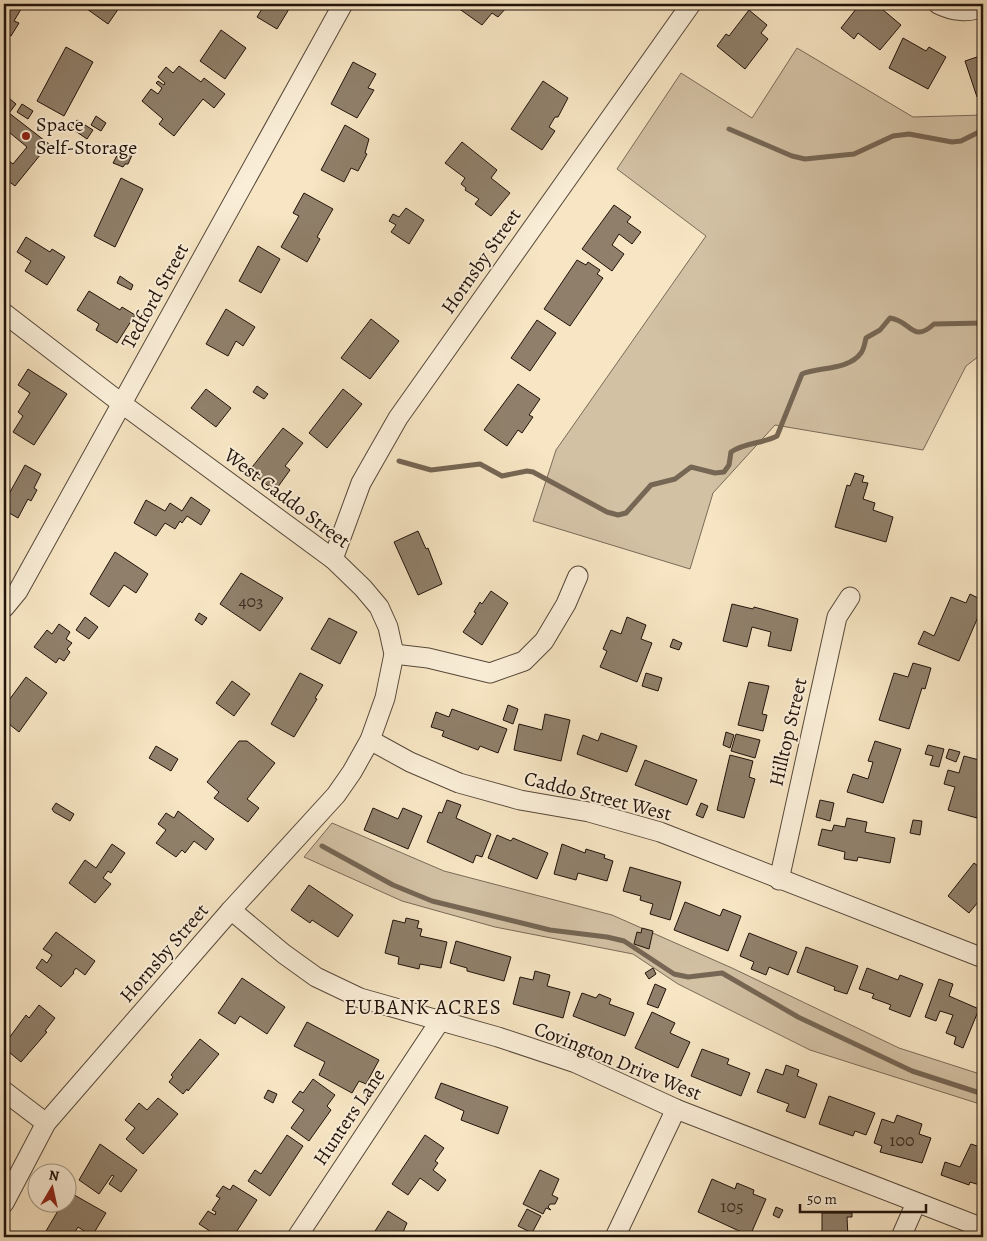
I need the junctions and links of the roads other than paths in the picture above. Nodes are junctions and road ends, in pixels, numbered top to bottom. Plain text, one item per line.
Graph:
1 (343, 4) edge
2 (691, 4) edge
3 (938, 4) edge
4 (983, 6) edge
5 (4, 313) edge
6 (121, 403) junction
7 (334, 559) junction
8 (578, 576) dead end
9 (850, 597) dead end
10 (4, 608) edge
11 (394, 654) junction
12 (370, 740) junction
13 (779, 880) junction
14 (231, 910) junction
15 (983, 958) edge
16 (440, 1021) junction
17 (4, 1091) edge
18 (676, 1109) junction
19 (46, 1123) junction
20 (4, 1203) edge
21 (916, 1203) junction
22 (983, 1228) edge
23 (297, 1237) edge
24 (615, 1237) edge
25 (901, 1237) edge

1 - 6 street, Tedford Street
2 - 7 street, Hornsby Street
3 - 4 street
5 - 6 street
6 - 7 street, West Caddo Street
6 - 10 street, Tedford Street
7 - 11 street, West Caddo Street
8 - 11 street
9 - 13 street, Hilltop Street
11 - 12 street
12 - 13 street, Caddo Street West
12 - 14 street, Hornsby Street
13 - 15 street, Caddo Street West
14 - 16 street, Covington Drive West
14 - 19 street, Hornsby Street
16 - 18 street, Covington Drive West
16 - 23 street, Hunters Lane
17 - 19 street
18 - 21 street, Covington Drive West
18 - 24 street
19 - 20 street, Hornsby Street
21 - 22 street, Covington Drive West
21 - 25 street

